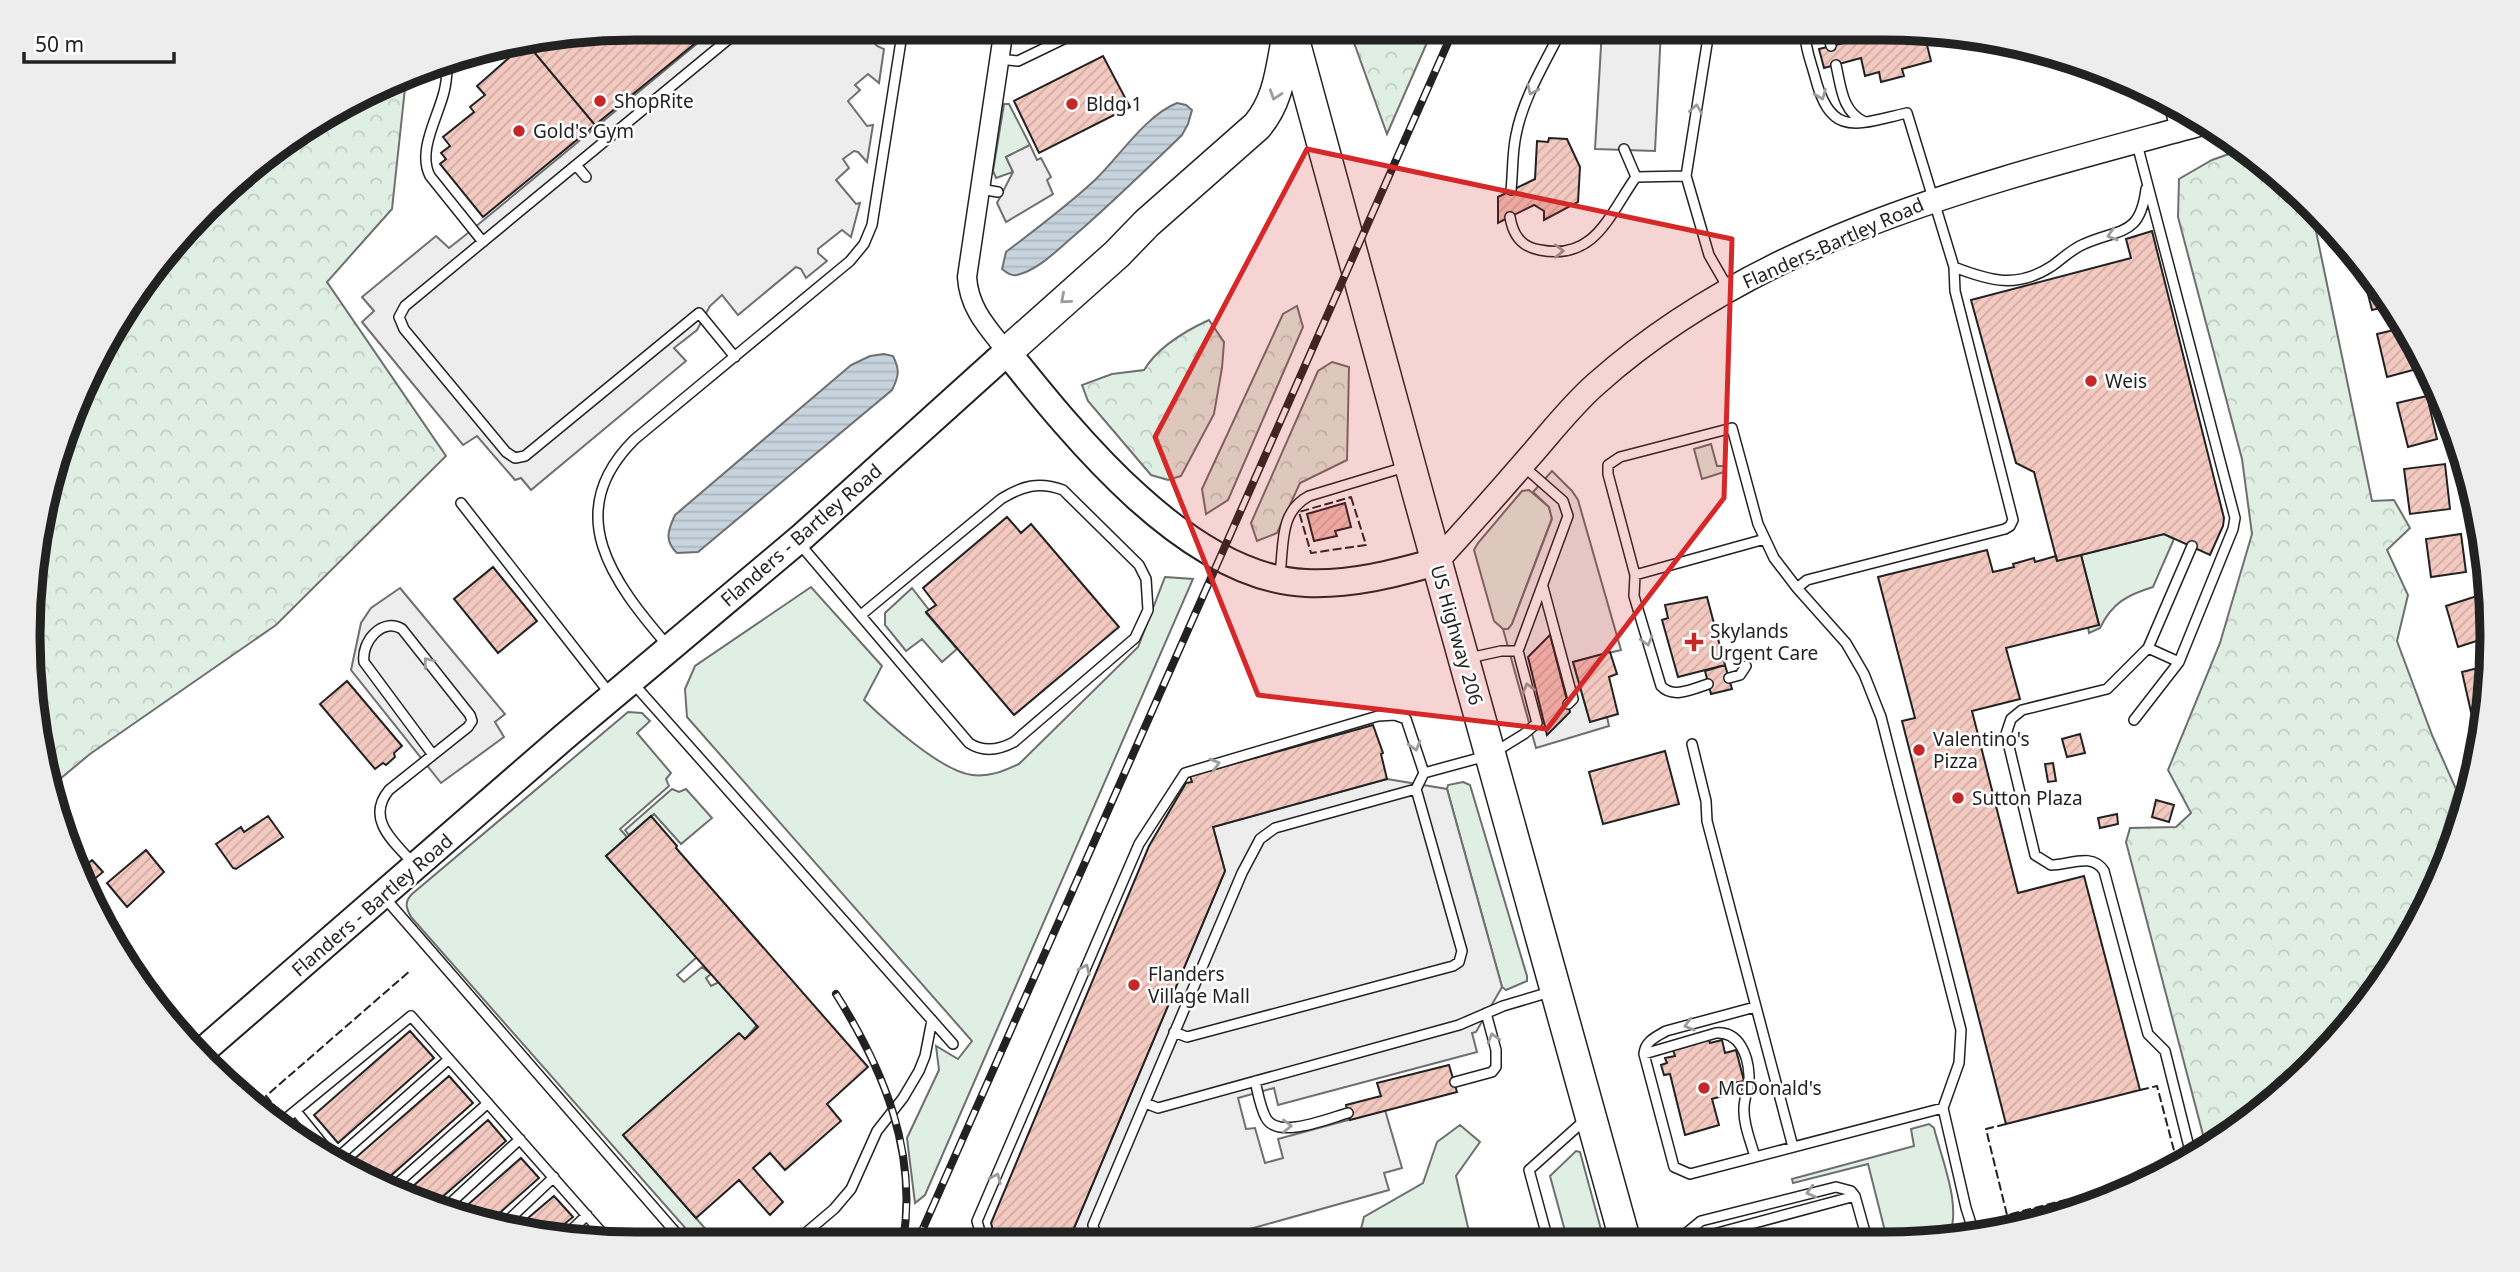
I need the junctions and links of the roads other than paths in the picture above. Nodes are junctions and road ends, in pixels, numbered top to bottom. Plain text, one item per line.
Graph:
1 (727, 40) edge
2 (901, 40) edge
3 (1002, 40) edge
4 (1061, 40) edge
5 (1287, 40) edge
6 (1293, 40) edge
7 (1556, 40) edge
8 (1706, 40) edge
9 (1806, 40) edge
10 (1830, 40) edge
11 (1832, 46) dead end
12 (999, 60) junction
13 (1836, 65) dead end
14 (447, 71) edge
15 (2171, 114) edge
16 (1865, 122) junction
17 (2192, 126) edge
18 (2175, 131) junction
19 (2136, 142) junction
20 (1625, 149) dead end
21 (576, 165) junction
22 (1686, 176) junction
23 (586, 177) dead end
24 (1636, 177) junction
25 (2147, 184) junction
26 (978, 189) junction
27 (1511, 190) dead end
28 (998, 192) dead end
29 (1932, 200) junction
30 (1510, 217) dead end
31 (483, 242) junction
32 (1954, 267) junction
33 (1729, 290) junction
34 (1007, 352) junction
35 (735, 357) junction
36 (1522, 464) junction
37 (1410, 466) junction
38 (461, 503) dead end
39 (1765, 539) junction
40 (797, 541) junction
41 (2192, 547) dead end
42 (1436, 562) junction
43 (1635, 575) junction
44 (1279, 579) junction
45 (1543, 587) junction
46 (1797, 588) junction
47 (861, 615) junction
48 (670, 648) junction
49 (2148, 648) junction
50 (1518, 651) junction
51 (1464, 660) junction
52 (2179, 662) junction
53 (1746, 666) dead end
54 (1729, 678) dead end
55 (1708, 684) dead end
56 (621, 689) junction
57 (1568, 704) dead end
58 (2134, 720) dead end
59 (1692, 744) dead end
60 (433, 755) junction
61 (1490, 755) junction
62 (1424, 773) junction
63 (1416, 789) junction
64 (416, 867) junction
65 (383, 896) junction
66 (1555, 991) junction
67 (1755, 1007) junction
68 (1486, 1013) junction
69 (932, 1020) junction
70 (1174, 1032) junction
71 (953, 1044) dead end
72 (206, 1048) edge
73 (1644, 1054) junction
74 (449, 1059) junction
75 (1255, 1082) junction
76 (1455, 1083) dead end
77 (488, 1103) junction
78 (1145, 1103) junction
79 (1943, 1108) junction
80 (296, 1111) junction
81 (1348, 1113) dead end
82 (1590, 1115) junction
83 (287, 1118) edge
84 (520, 1139) junction
85 (321, 1141) edge
86 (1793, 1147) junction
87 (2189, 1147) edge
88 (340, 1153) edge
89 (1755, 1157) junction
90 (554, 1177) junction
91 (399, 1182) edge
92 (1855, 1196) junction
93 (452, 1202) edge
94 (587, 1215) junction
95 (511, 1218) edge
96 (1972, 1225) edge
97 (573, 1228) edge
98 (600, 1230) edge
99 (675, 1232) edge
100 (806, 1232) edge
101 (980, 1232) edge
102 (1095, 1232) edge
103 (1546, 1232) edge
104 (1623, 1232) edge
105 (1688, 1232) edge
106 (1721, 1232) edge
107 (1865, 1232) edge

1 - 21 lane
2 - 35 lane
3 - 12 street
4 - 12 lane
5 -> 34 highway
6 - 37 highway, US Highway 206
7 -> 27 lane
22 -> 8 lane
9 -> 16 lane
10 - 11 lane
12 - 26 street
13 - 16 lane
14 - 31 lane
15 - 18 lane
16 - 29 lane
17 - 18 street, Flanders-Bartley Road
18 - 19 street, Flanders-Bartley Road
19 - 25 lane
19 - 29 street, Flanders-Bartley Road
20 - 24 lane
21 - 23 lane
21 - 31 lane
22 - 24 lane
22 - 33 lane
30 -> 24 lane
25 -> 32 lane
25 - 52 lane
26 - 28 lane
26 - 34 street
29 - 32 lane
29 - 33 street, Flanders-Bartley Road
31 - 35 lane
32 - 46 lane
33 - 36 street, Flanders-Bartley Road
34 - 40 main road, Flanders - Bartley Road
34 - 44 main road
35 - 48 lane
36 - 42 street, Flanders-Bartley Road
36 - 45 lane
37 - 42 highway, US Highway 206
37 - 44 lane
38 - 56 lane
39 - 43 lane
39 - 43 lane
39 - 46 lane
40 - 47 lane
40 - 48 main road, Flanders - Bartley Road
41 - 49 lane
42 - 44 main road
42 - 51 highway, US Highway 206
43 -> 55 lane
45 - 50 lane
45 - 57 lane
46 - 79 lane
47 - 47 lane
48 - 56 main road, Flanders - Bartley Road
49 - 52 lane
49 - 87 lane
50 - 51 lane
61 -> 50 lane
51 - 61 highway, US Highway 206
52 - 58 lane
53 - 54 lane
56 - 64 main road, Flanders - Bartley Road
56 - 69 lane
59 - 67 lane
60 -> 60 lane
60 - 64 lane
61 - 62 lane
61 - 66 highway, US Highway 206
62 - 63 lane
101 -> 62 lane
63 - 70 lane
63 - 70 lane
64 - 65 main road, Flanders - Bartley Road
65 - 72 main road, Flanders - Bartley Road
65 - 99 lane
66 - 68 lane
66 - 82 highway, US Highway 206
67 -> 73 lane
67 - 86 lane
68 - 75 lane
76 -> 68 lane
69 - 71 lane
69 - 100 lane
70 - 78 lane
73 - 89 lane
73 - 89 lane
74 - 77 lane
74 - 80 lane
74 - 88 lane
75 - 78 lane
75 -> 81 lane
77 - 84 lane
77 - 91 lane
78 - 102 lane
79 - 86 lane
79 - 96 lane
80 - 83 lane
80 - 85 lane
82 - 103 lane
82 - 104 highway, US Highway 206
84 - 90 lane
84 - 93 lane
86 - 89 lane
90 - 94 lane
90 - 95 lane
92 -> 105 lane
92 - 106 lane
92 - 107 lane
94 - 97 lane
94 - 98 lane

